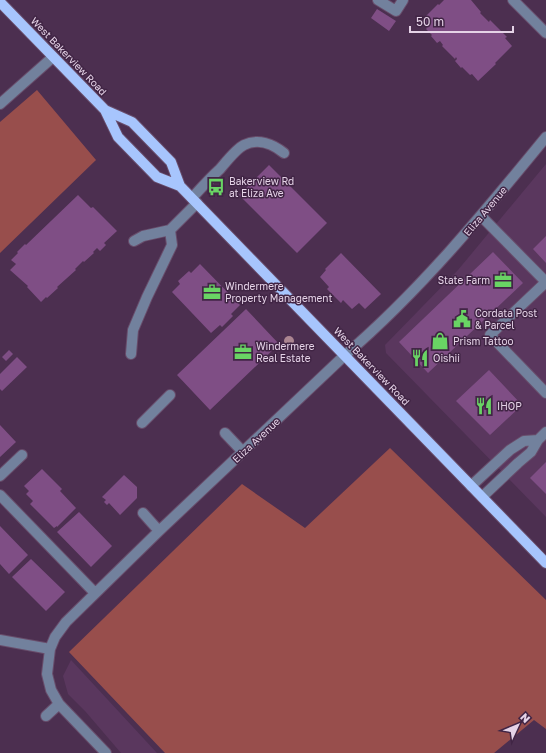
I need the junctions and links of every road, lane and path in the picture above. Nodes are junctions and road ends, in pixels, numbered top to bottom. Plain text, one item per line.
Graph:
1 (378, 0) edge
2 (403, 0) edge
3 (513, 0) edge
4 (0, 2) edge
5 (546, 33) edge
6 (53, 57) junction
7 (0, 104) edge
8 (105, 110) junction
9 (546, 137) edge
10 (284, 153) dead end
11 (180, 186) junction
12 (194, 200) junction
13 (481, 216) junction
14 (170, 230) junction
15 (134, 241) dead end
16 (546, 282) edge
17 (131, 354) dead end
18 (344, 356) junction
19 (546, 393) edge
20 (170, 395) dead end
21 (142, 423) dead end
22 (546, 432) edge
23 (225, 433) dead end
24 (538, 440) junction
25 (243, 452) junction
26 (22, 455) dead end
27 (0, 476) edge
28 (471, 486) junction
29 (0, 495) edge
30 (482, 497) junction
31 (143, 513) dead end
32 (159, 531) junction
33 (546, 563) edge
34 (95, 593) junction
35 (0, 640) edge
36 (50, 649) junction
37 (59, 704) junction
38 (46, 716) dead end
39 (106, 753) edge

1 - 2 street
3 - 5 street
4 - 6 main road, West Bakerview Road
6 - 7 street
6 - 8 main road, West Bakerview Road
8 - 11 main road, West Bakerview Road
8 - 11 main road, West Bakerview Road
9 - 13 street, Eliza Avenue
10 - 12 street
11 - 12 main road, West Bakerview Road
12 - 14 street
12 - 18 main road, West Bakerview Road
13 - 16 street
13 - 18 street, Eliza Avenue
14 - 15 street
14 - 17 street
16 - 19 street
18 - 25 street, Eliza Avenue
18 - 28 main road, West Bakerview Road
20 - 21 street
22 - 24 street
23 - 25 street
24 - 28 street
24 - 30 street
25 - 32 street, Eliza Avenue
26 - 27 street
28 - 30 main road, West Bakerview Road
29 - 34 street
30 - 33 main road, West Bakerview Road
31 - 32 street
32 - 34 street, Eliza Avenue
34 - 36 street, Eliza Avenue
35 - 36 street
36 - 37 street, Eliza Avenue
37 - 38 street
37 - 39 street, Eliza Avenue

